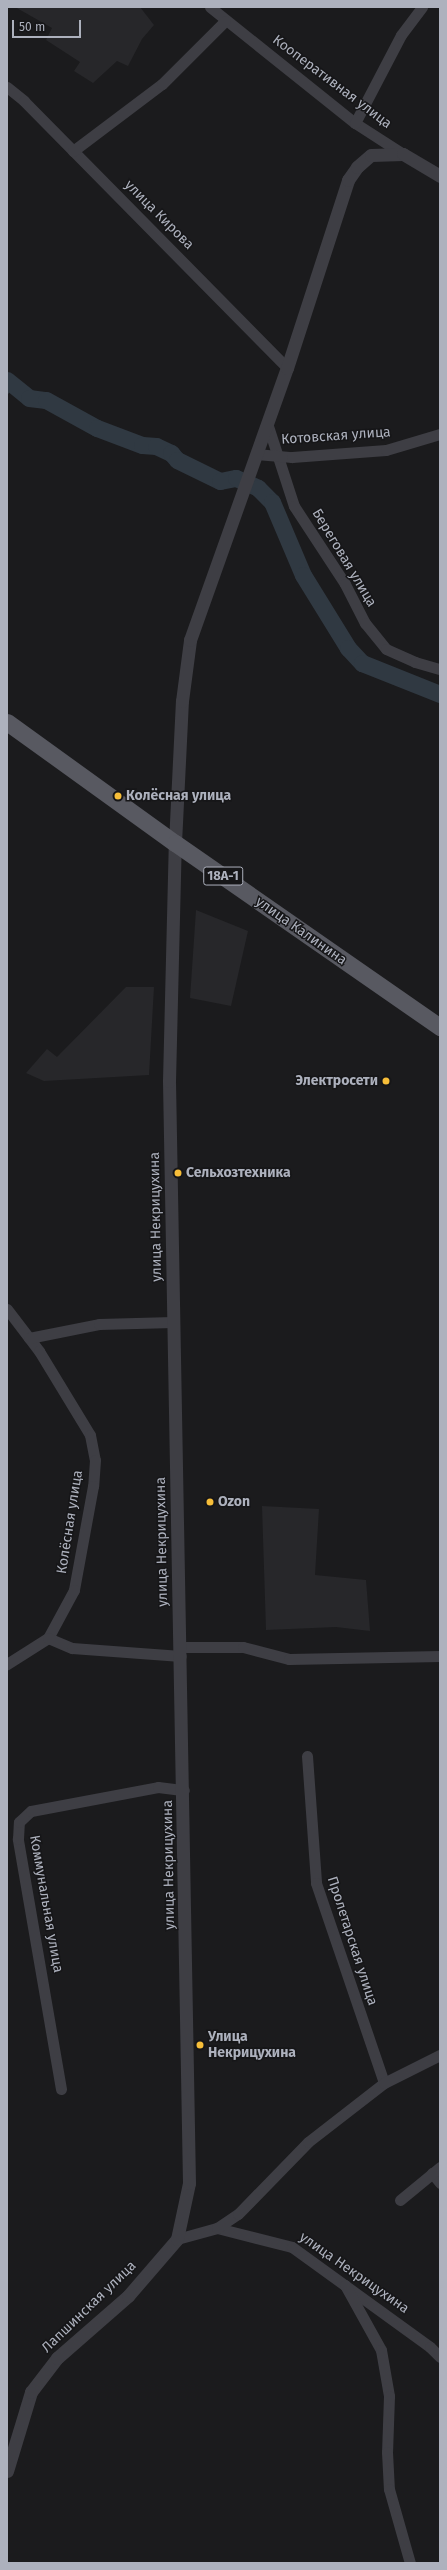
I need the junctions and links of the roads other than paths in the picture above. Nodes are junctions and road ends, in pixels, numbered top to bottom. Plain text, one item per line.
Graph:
1 (210, 7) edge
2 (422, 7) edge
3 (225, 21) junction
4 (7, 87) edge
5 (355, 123) junction
6 (73, 151) junction
7 (403, 154) junction
8 (440, 176) edge
9 (287, 368) junction
10 (267, 423) junction
11 (440, 434) edge
12 (255, 456) junction
13 (278, 456) junction
14 (440, 668) edge
15 (7, 722) edge
16 (174, 843) junction
17 (440, 1027) edge
18 (7, 1309) edge
19 (173, 1322) junction
20 (29, 1338) junction
21 (48, 1638) junction
22 (181, 1652) junction
23 (440, 1656) edge
24 (7, 1664) edge
25 (307, 1756) dead end
26 (184, 1790) junction
27 (440, 2056) edge
28 (384, 2083) junction
29 (61, 2089) dead end
30 (436, 2170) edge
31 (440, 2183) edge
32 (400, 2200) dead end
33 (217, 2228) junction
34 (177, 2238) junction
35 (345, 2285) junction
36 (440, 2357) edge
37 (7, 2471) edge
38 (410, 2563) edge

1 - 3 street, Кооперативная улица
2 - 5 street
3 - 5 street, Кооперативная улица
3 - 6 street
4 - 6 street, улица Кирова
5 - 7 street, Кооперативная улица
6 - 9 street, улица Кирова
7 - 8 street, Кооперативная улица
7 - 9 street
9 - 10 street
10 - 12 street
10 - 13 street, Береговая улица
11 - 13 street, Котовская улица
12 - 13 street, Котовская улица
12 - 16 street, улица Некрицухина
13 - 14 street, Береговая улица
15 - 16 main road, улица Калинина / 18А-1
16 - 17 main road, улица Калинина / 18А-1
16 - 19 street, улица Некрицухина
18 - 20 street, Колёсная улица
19 - 20 street
19 - 22 street, улица Некрицухина
20 - 21 street, Колёсная улица
21 - 22 street
21 - 24 street, Колёсная улица
22 - 23 street
22 - 26 street, улица Некрицухина
25 - 28 street, Пролетарская улица
26 - 29 street, Коммунальная улица
26 - 34 street, улица Некрицухина
27 - 28 street
28 - 33 street
30 - 31 street
30 - 32 street
33 - 34 street
33 - 35 street, улица Некрицухина
34 - 37 street, Лапшинская улица
35 - 36 street, улица Некрицухина
35 - 38 street

